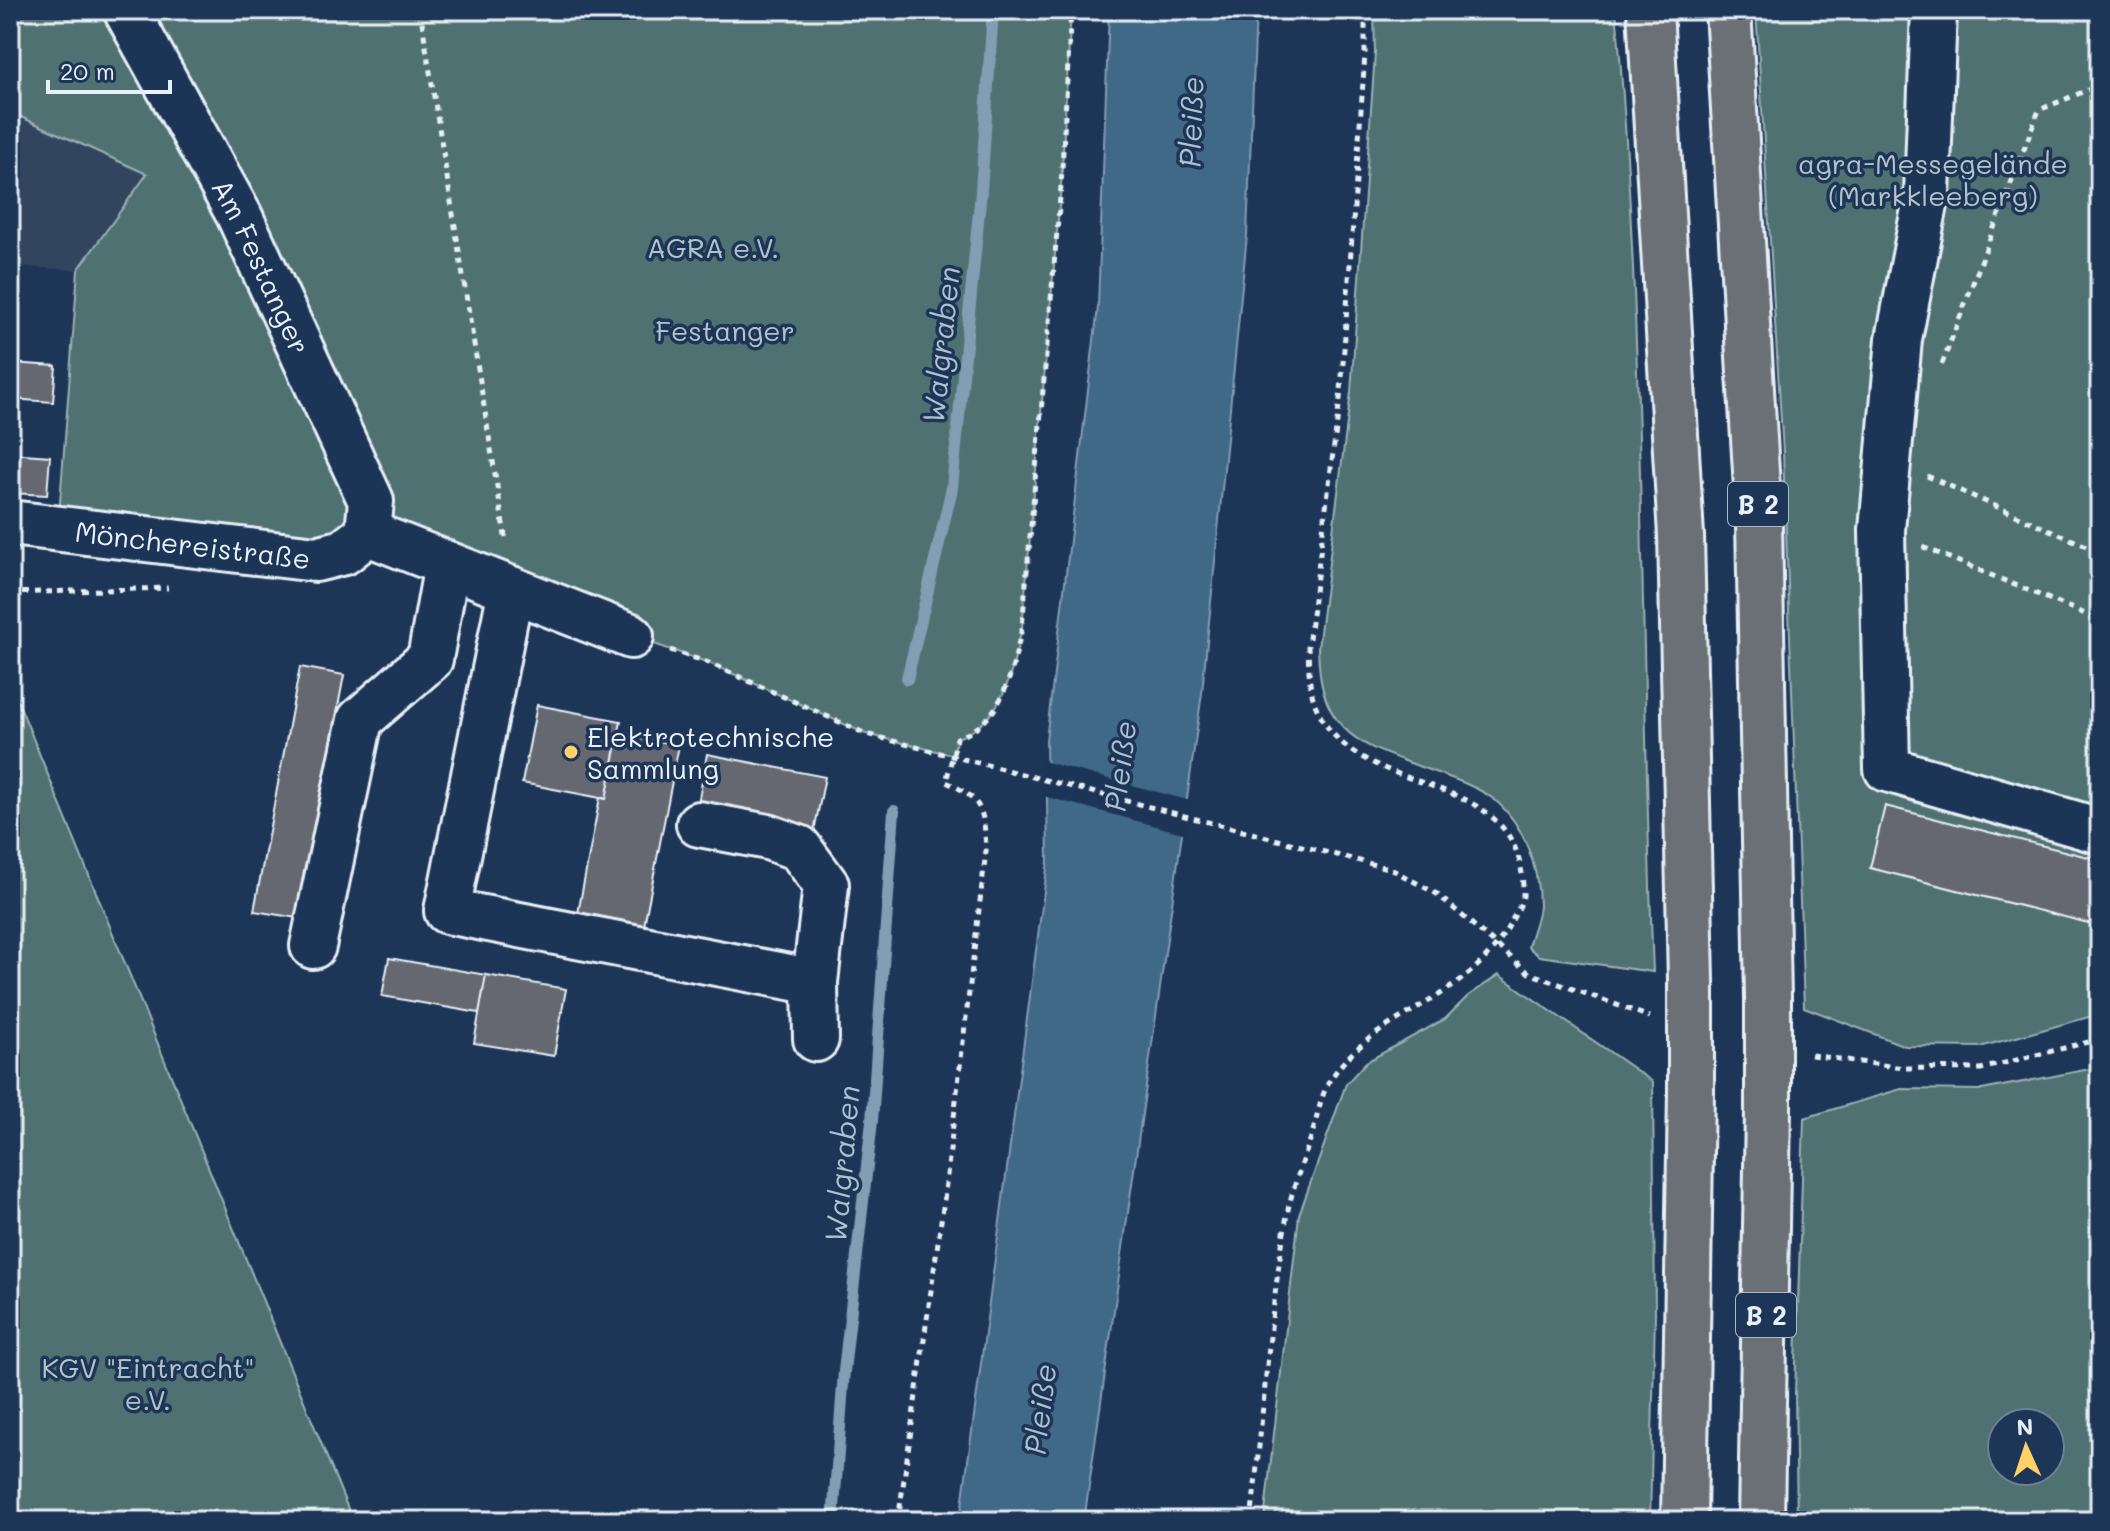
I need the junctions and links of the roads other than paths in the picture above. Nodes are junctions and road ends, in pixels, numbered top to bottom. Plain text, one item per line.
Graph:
1 (126, 10) edge
2 (1650, 10) edge
3 (1728, 10) edge
4 (1934, 10) edge
5 (10, 523) edge
6 (368, 533) junction
7 (447, 564) junction
8 (511, 589) junction
9 (631, 636) road end
10 (699, 824) dead end
11 (2100, 831) edge
12 (313, 946) dead end
13 (815, 982) junction
14 (816, 1039) dead end
15 (1684, 1521) edge
16 (1761, 1521) edge

1 - 6 street, Am Festanger
2 - 15 highway, bridge
3 - 16 highway, B 2, bridge
4 - 11 street
5 - 6 street, Mönchereistraße
6 - 7 street
7 - 8 street
7 - 12 street
8 - 9 street
8 - 13 street
10 - 13 street
13 - 14 street

